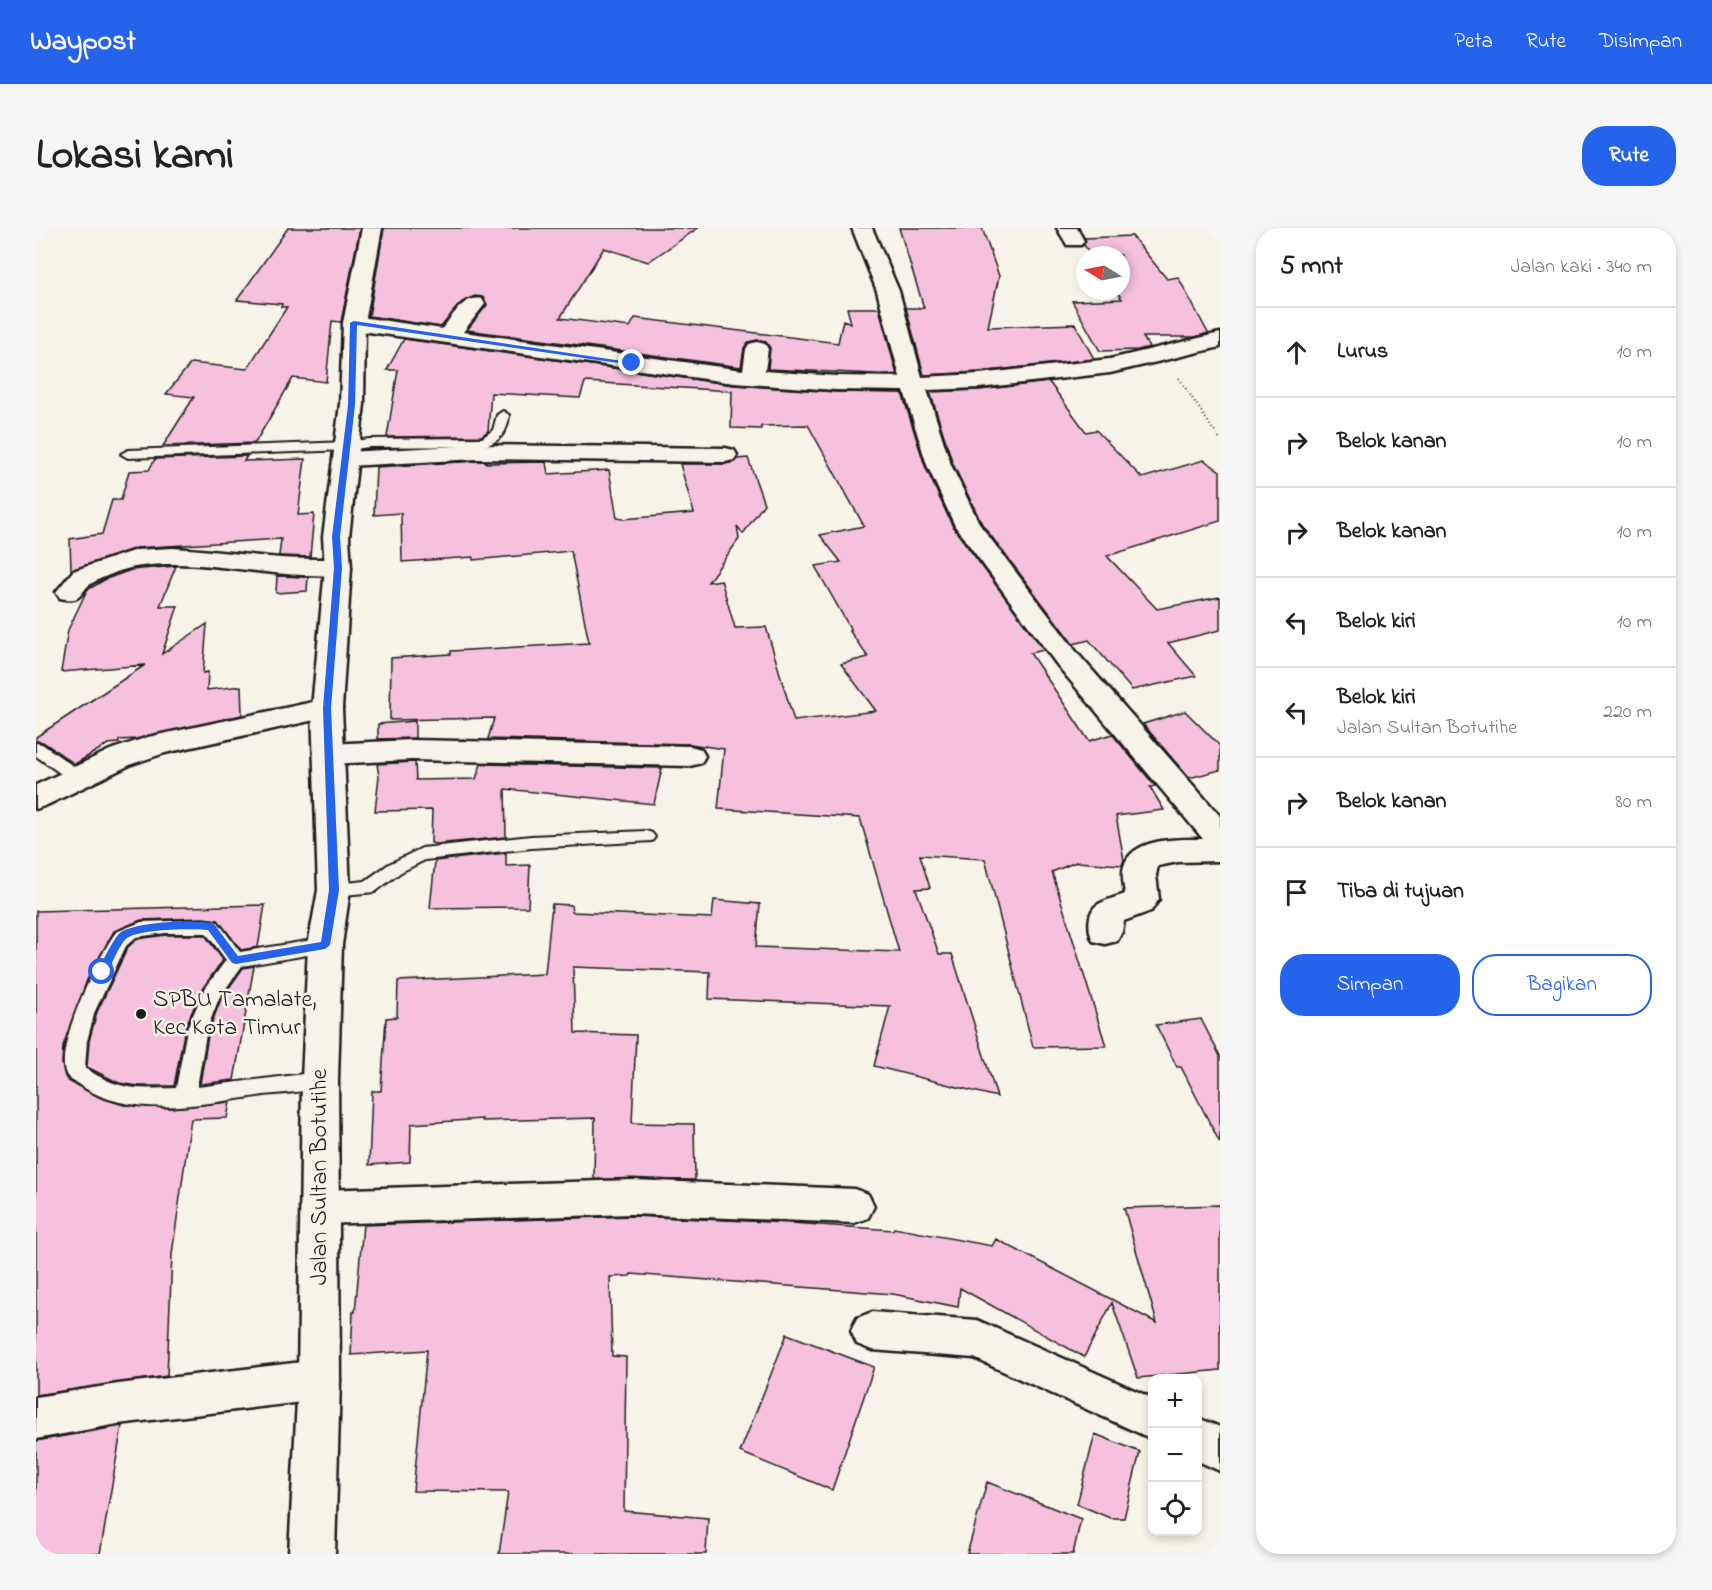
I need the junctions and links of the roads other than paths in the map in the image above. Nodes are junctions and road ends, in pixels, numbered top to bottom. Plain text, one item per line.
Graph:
1 (372, 228) edge
2 (862, 228) edge
3 (474, 303) dead end
4 (354, 323) junction
5 (447, 337) junction
6 (1220, 340) edge
7 (758, 349) dead end
8 (753, 377) junction
9 (914, 384) junction
10 (503, 415) dead end
11 (347, 452) junction
12 (128, 454) dead end
13 (725, 455) dead end
14 (338, 568) junction
15 (69, 592) dead end
16 (327, 708) junction
17 (36, 748) edge
18 (329, 754) junction
19 (690, 756) dead end
20 (77, 777) junction
21 (36, 798) edge
22 (646, 837) dead end
23 (1220, 837) edge
24 (1220, 850) edge
25 (334, 890) junction
26 (1105, 932) dead end
27 (325, 945) junction
28 (236, 960) junction
29 (320, 1080) junction
30 (185, 1095) junction
31 (854, 1206) dead end
32 (320, 1207) junction
33 (872, 1331) dead end
34 (319, 1380) junction
35 (1148, 1417) edge
36 (36, 1418) edge
37 (1202, 1441) edge
38 (1220, 1450) edge
39 (312, 1554) edge

1 - 4 street, Jalan Sultan Botutihe
2 - 9 street
3 - 5 street
4 - 5 street
4 - 11 street, Jalan Sultan Botutihe
5 - 8 street
6 - 9 street
7 - 8 street
8 - 9 street
9 - 23 street
10 - 11 lane
11 - 12 lane
11 - 13 street
11 - 14 street, Jalan Sultan Botutihe
14 - 15 street
14 - 16 street, Jalan Sultan Botutihe
16 - 18 street, Jalan Sultan Botutihe
16 - 20 street
17 - 20 lane
18 - 19 street
18 - 25 street, Jalan Sultan Botutihe
20 - 21 street
22 - 25 lane
24 - 26 street
25 - 27 street, Jalan Sultan Botutihe
27 - 28 lane
27 - 29 street, Jalan Sultan Botutihe
28 - 30 lane
28 - 30 lane
29 - 30 lane
29 - 32 street, Jalan Sultan Botutihe
31 - 32 street
32 - 34 street, Jalan Sultan Botutihe
33 - 35 street
34 - 36 street
34 - 39 street, Jalan Sultan Botutihe
37 - 38 street

